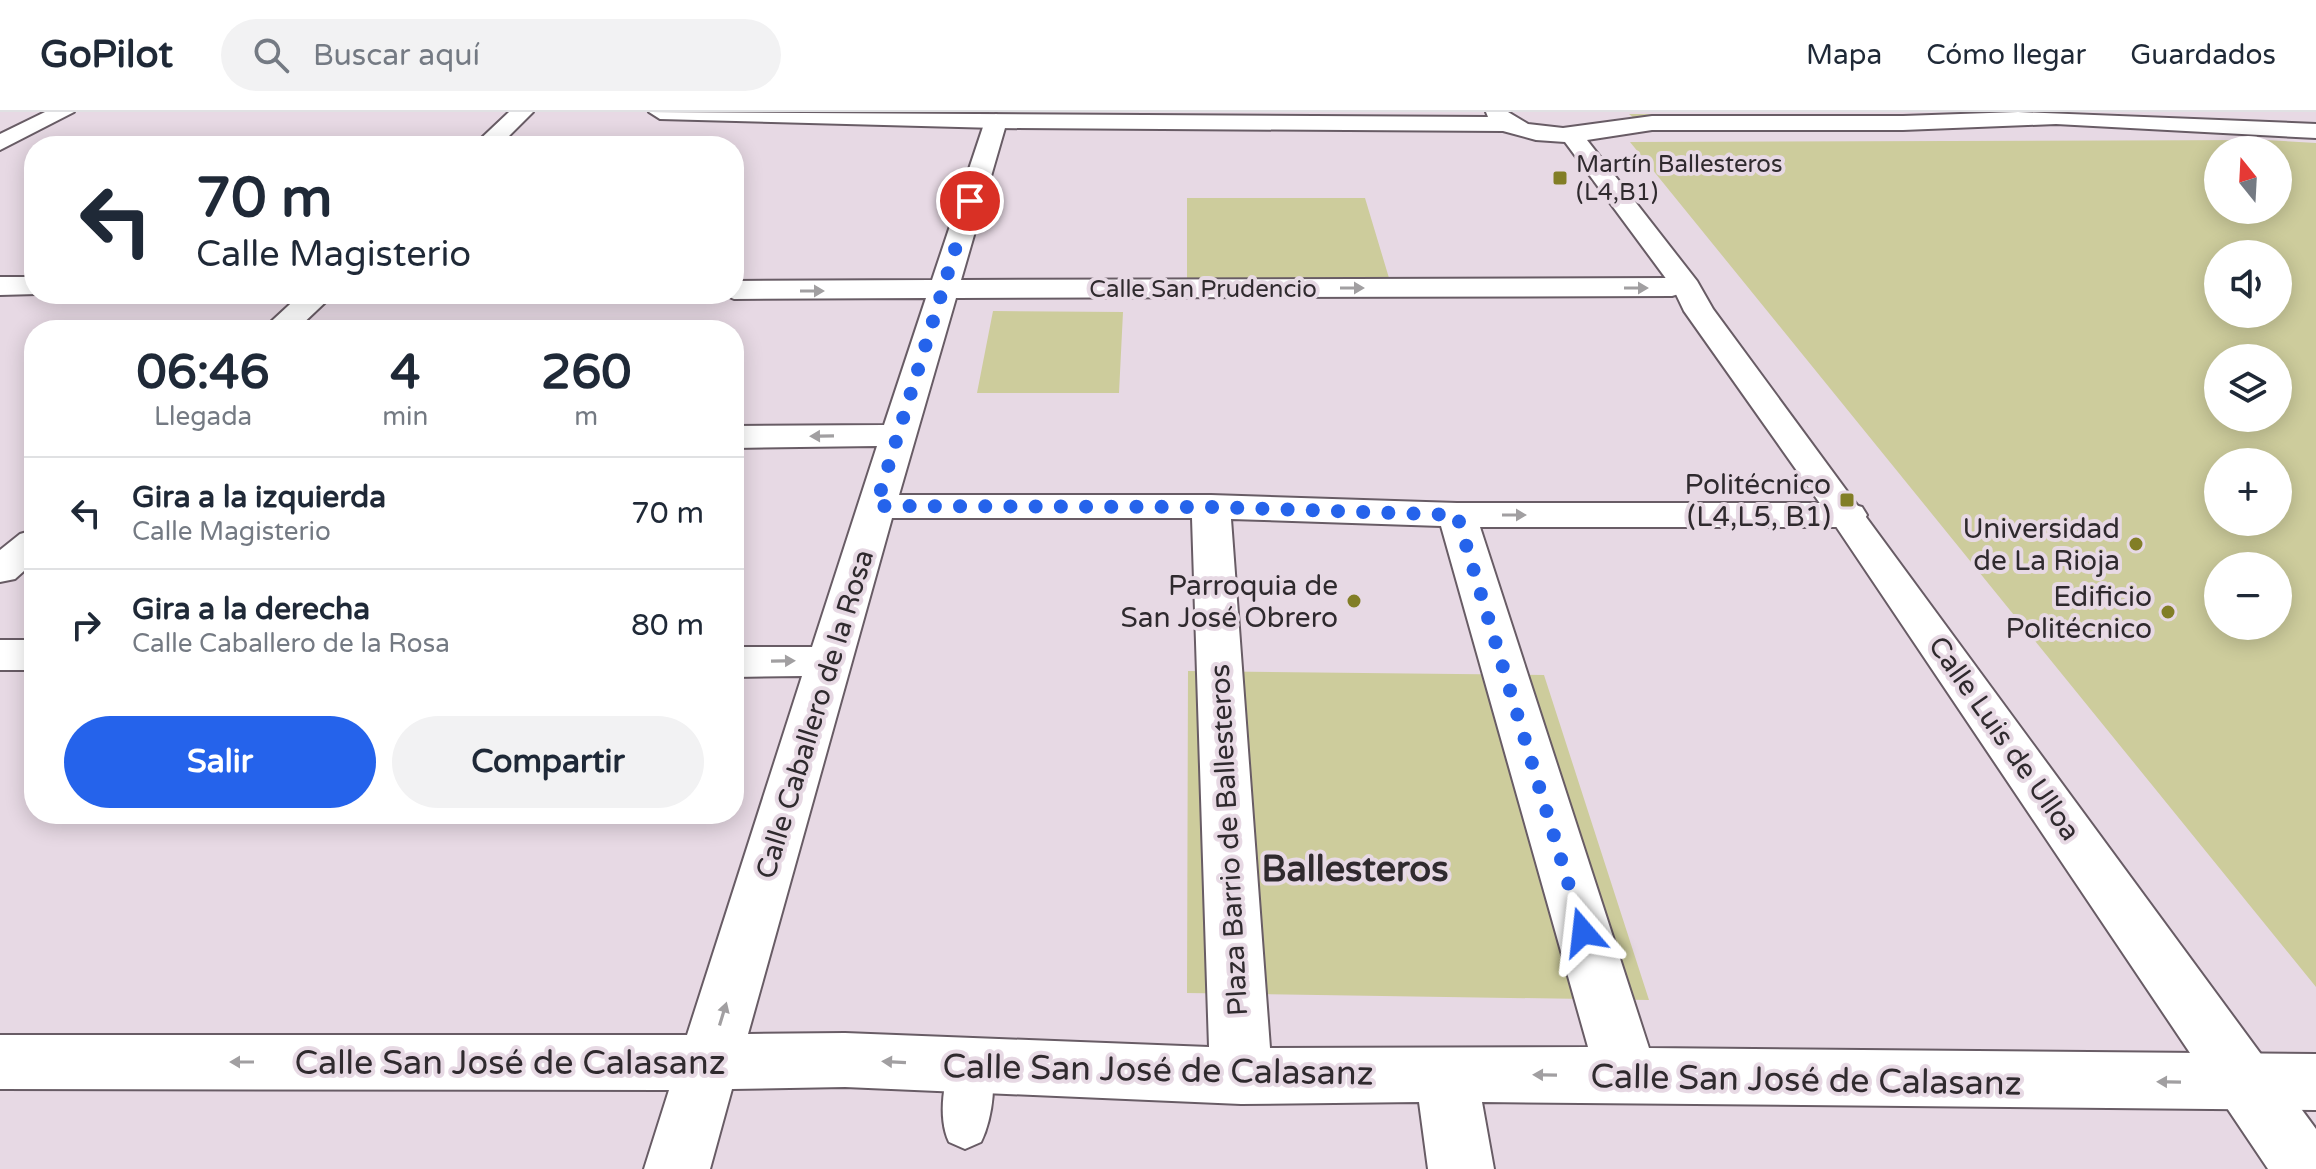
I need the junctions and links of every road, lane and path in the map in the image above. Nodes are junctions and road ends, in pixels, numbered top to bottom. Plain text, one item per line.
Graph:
1 (63, 112) edge
2 (522, 112) edge
3 (660, 112) edge
4 (1980, 112) edge
5 (1502, 118) edge
6 (2054, 118) junction
7 (1608, 119) edge
8 (996, 121) junction
9 (2316, 131) edge
10 (496, 136) edge
11 (1572, 136) junction
12 (0, 143) edge
13 (1660, 256) junction
14 (1672, 287) junction
15 (744, 290) edge
16 (943, 291) junction
17 (308, 304) edge
18 (1699, 311) junction
19 (289, 320) edge
20 (900, 435) junction
21 (744, 437) edge
22 (876, 506) junction
23 (1211, 507) junction
24 (1457, 515) junction
25 (1848, 515) junction
26 (24, 550) edge
27 (0, 570) edge
28 (0, 655) edge
29 (24, 655) edge
30 (832, 661) junction
31 (744, 662) edge
32 (0, 1062) edge
33 (708, 1062) junction
34 (971, 1065) junction
35 (1446, 1074) junction
36 (1241, 1076) junction
37 (1627, 1077) junction
38 (2316, 1082) edge
39 (2247, 1083) junction
40 (965, 1127) dead end
41 (677, 1169) edge
42 (1461, 1169) edge
43 (2306, 1169) edge

1 - 12 street
2 - 10 street
3 - 8 street
4 - 6 street
5 - 8 street
5 - 11 street
6 - 7 street
6 - 9 street
7 - 11 street
8 - 16 street, Calle Caballero de la Rosa
11 - 13 street, Calle Luis de Ulloa
13 - 14 street, Calle Luis de Ulloa
13 - 18 street, Calle Luis de Ulloa
16 -> 14 street, Calle San Prudencio
14 - 18 street, Calle Luis de Ulloa
15 -> 16 street, Calle San Prudencio
16 - 20 street, Calle Caballero de la Rosa
17 - 19 street
18 - 25 street, Calle Luis de Ulloa
20 -> 21 street
20 - 22 street, Calle Caballero de la Rosa
22 - 23 street
22 - 30 street, Calle Caballero de la Rosa
23 - 24 street
23 - 36 street, Plaza Barrio de Ballesteros
24 -> 25 street
24 - 37 street
25 - 39 street, Calle Luis de Ulloa
26 - 27 street
28 - 29 street
31 -> 30 street
33 -> 30 street, Calle Caballero de la Rosa
33 -> 32 street, Calle San José de Calasanz
34 -> 33 street, Calle San José de Calasanz
33 - 41 street, Calle Caballero de la Rosa
34 - 36 street, Calle San José de Calasanz
34 - 40 lane
35 - 36 street, Calle San José de Calasanz
37 -> 35 street, Calle San José de Calasanz
35 - 42 street
39 -> 37 street, Calle San José de Calasanz
38 - 39 street, Calle San José de Calasanz
39 - 43 street, Calle Luis de Ulloa

